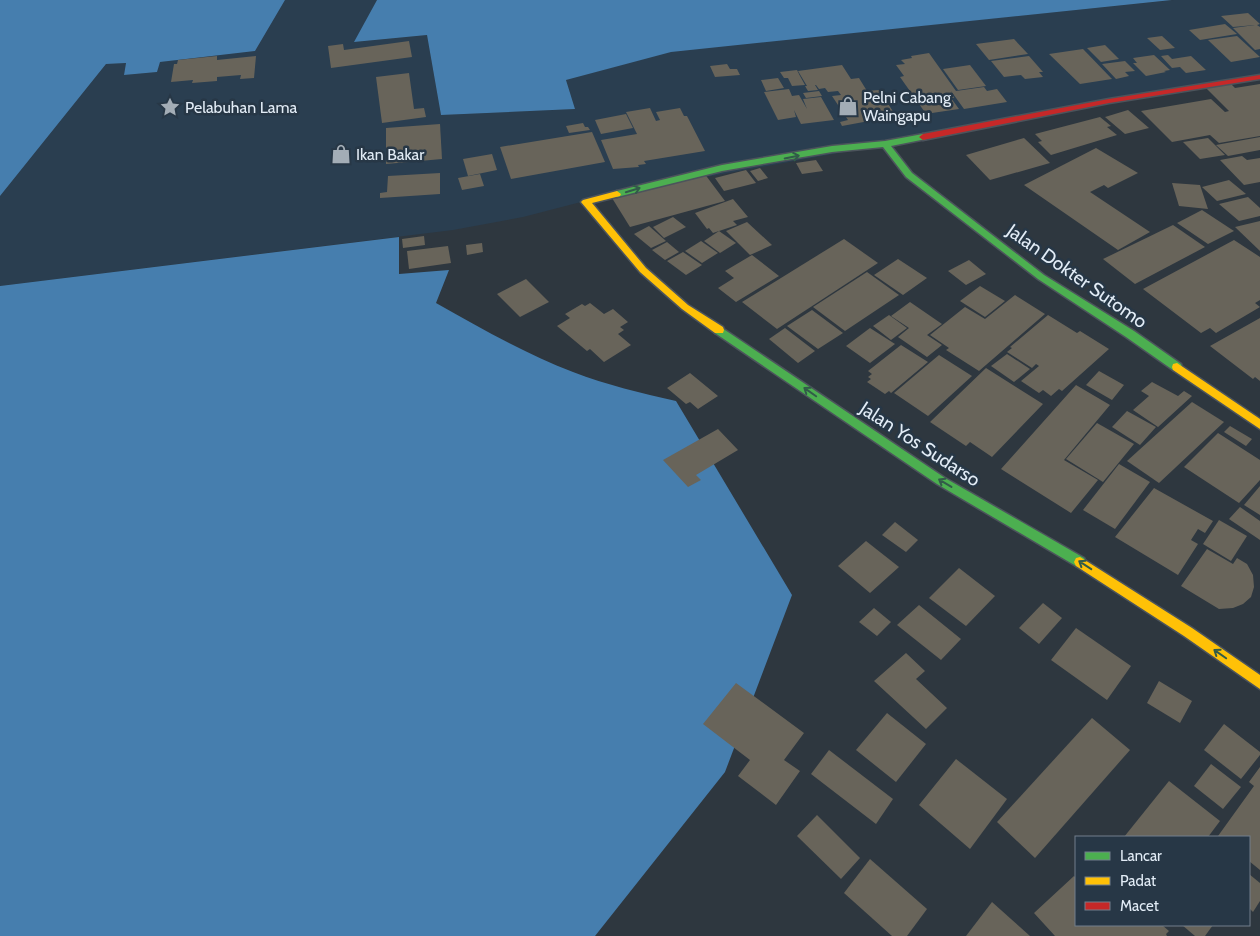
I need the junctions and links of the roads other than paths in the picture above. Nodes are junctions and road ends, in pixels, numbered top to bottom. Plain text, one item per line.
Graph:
1 (1260, 77) edge
2 (885, 144) junction
3 (1260, 425) edge
4 (1260, 683) edge

1 - 2 street
2 - 3 street, Jalan Dokter Sutomo
4 -> 2 street, Jalan Yos Sudarso

